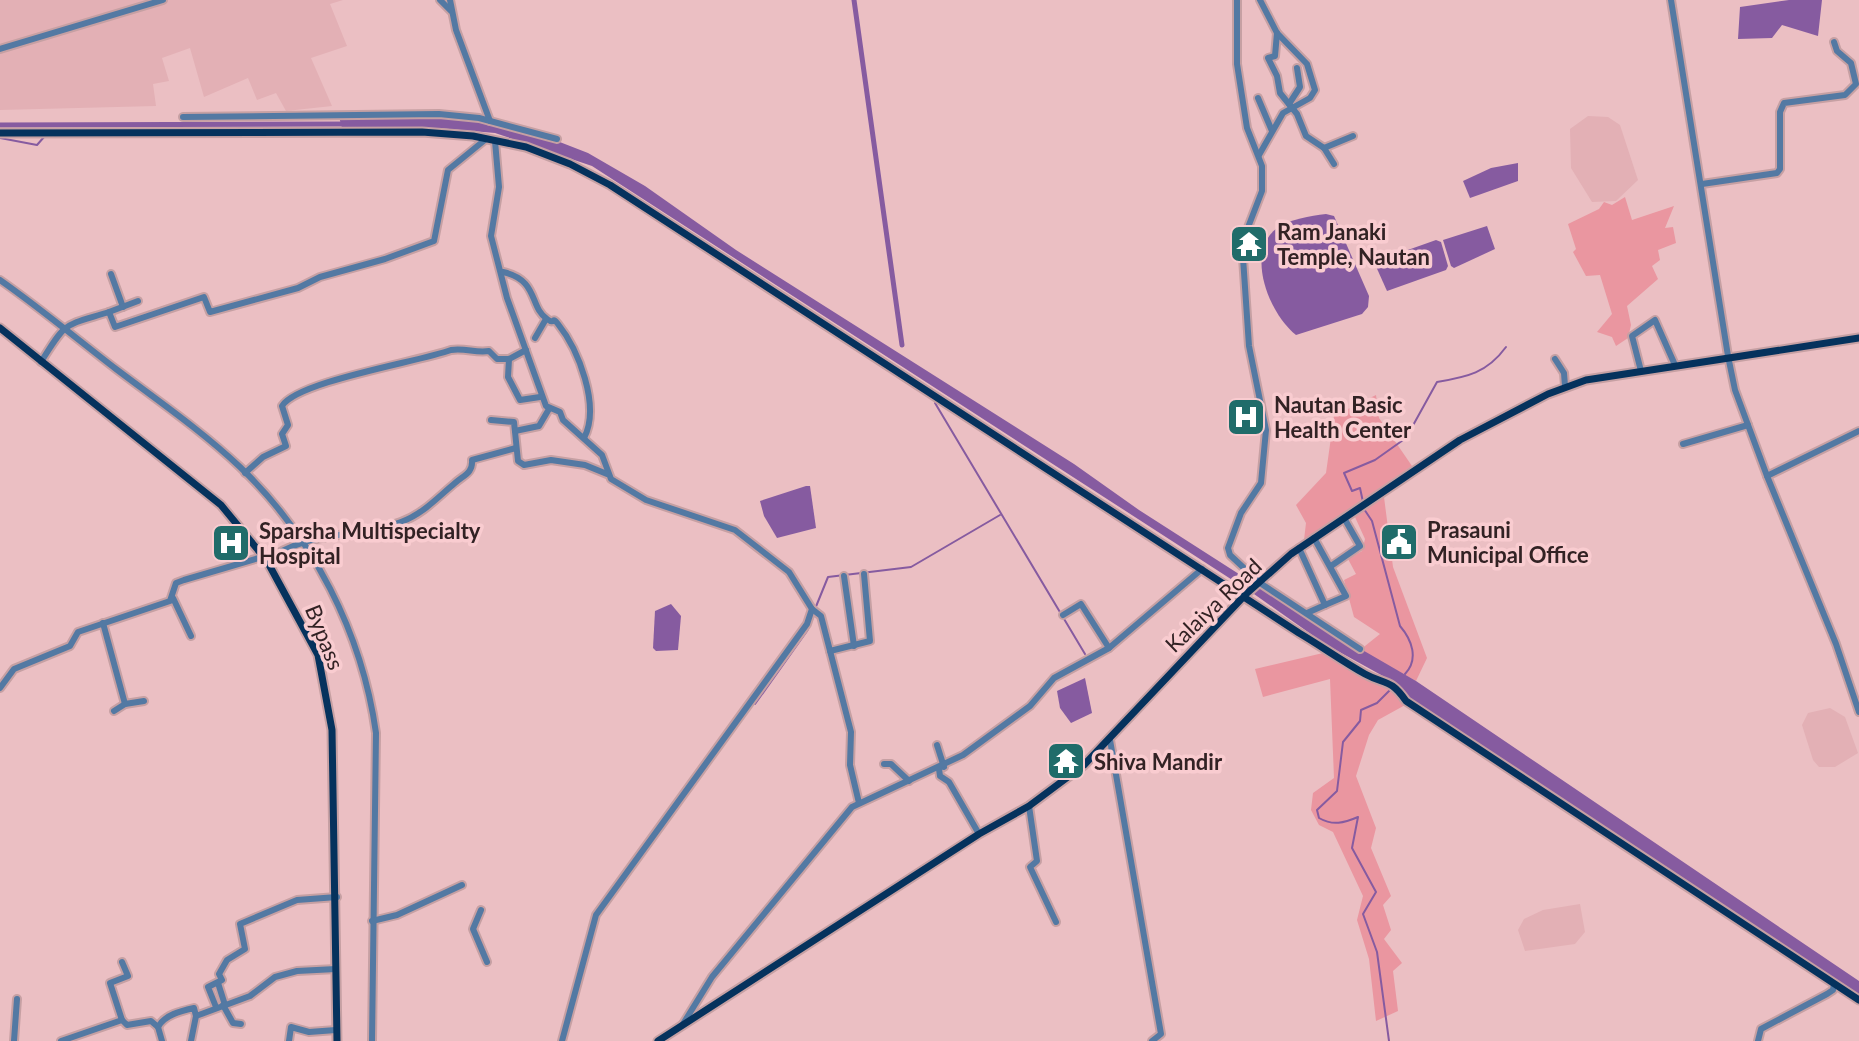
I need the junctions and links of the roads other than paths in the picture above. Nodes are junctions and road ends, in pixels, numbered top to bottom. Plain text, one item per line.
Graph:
1 (163, 0) edge
2 (440, 0) edge
3 (450, 0) edge
4 (1237, 0) edge
5 (1260, 0) edge
6 (1671, 0) edge
7 (451, 11) junction
8 (1277, 33) junction
9 (1834, 42) dead end
10 (0, 49) edge
11 (1297, 68) dead end
12 (1258, 98) dead end
13 (1290, 106) junction
14 (183, 117) dead end
15 (490, 121) junction
16 (1272, 131) junction
17 (0, 133) edge
18 (1353, 136) dead end
19 (486, 139) junction
20 (557, 139) dead end
21 (495, 141) junction
22 (1324, 148) junction
23 (1259, 155) junction
24 (1334, 164) dead end
25 (1702, 184) junction
26 (503, 272) junction
27 (111, 274) dead end
28 (0, 280) edge
29 (138, 301) dead end
30 (123, 307) junction
31 (109, 312) junction
32 (546, 319) junction
33 (0, 328) edge
34 (64, 329) junction
35 (535, 338) dead end
36 (1859, 338) edge
37 (526, 350) junction
38 (1728, 356) junction
39 (509, 359) junction
40 (1555, 359) dead end
41 (41, 362) junction
42 (1675, 365) junction
43 (1641, 371) junction
44 (1565, 386) junction
45 (540, 397) junction
46 (549, 409) junction
47 (491, 420) dead end
48 (1748, 425) junction
49 (515, 431) junction
50 (1859, 431) edge
51 (584, 438) junction
52 (1683, 444) dead end
53 (516, 448) junction
54 (245, 473) junction
55 (607, 474) junction
56 (1767, 476) junction
57 (1344, 518) junction
58 (1314, 538) junction
59 (301, 542) junction
60 (1299, 548) junction
61 (264, 559) junction
62 (1331, 566) junction
63 (1202, 569) junction
64 (864, 574) dead end
65 (844, 576) dead end
66 (1260, 583) junction
67 (1248, 594) junction
68 (173, 598) junction
69 (1325, 605) junction
70 (814, 610) junction
71 (1307, 613) junction
72 (1063, 615) dead end
73 (103, 623) junction
74 (191, 636) dead end
75 (854, 646) junction
76 (1109, 648) junction
77 (1360, 649) dead end
78 (830, 651) junction
79 (0, 688) edge
80 (144, 701) dead end
81 (125, 704) junction
82 (114, 711) dead end
83 (1859, 712) edge
84 (1110, 740) junction
85 (937, 745) dead end
86 (884, 764) dead end
87 (941, 768) junction
88 (909, 781) junction
89 (859, 803) junction
90 (1029, 806) junction
91 (979, 834) junction
92 (462, 885) dead end
93 (337, 897) junction
94 (481, 910) dead end
95 (372, 921) junction
96 (1056, 922) dead end
97 (122, 962) dead end
98 (487, 962) dead end
99 (336, 969) junction
100 (1834, 984) junction
101 (17, 999) dead end
102 (1859, 1000) edge
103 (221, 1006) junction
104 (196, 1016) junction
105 (122, 1020) junction
106 (241, 1024) dead end
107 (683, 1025) junction
108 (158, 1027) junction
109 (336, 1030) junction
110 (14, 1041) edge
111 (61, 1041) edge
112 (162, 1041) edge
113 (191, 1041) edge
114 (289, 1041) edge
115 (337, 1041) edge
116 (372, 1041) edge
117 (562, 1041) edge
118 (658, 1041) edge
119 (1152, 1041) edge
120 (1758, 1041) edge

1 - 10 street
2 - 7 street
3 - 7 street
4 - 23 street
5 - 8 street
6 - 25 street
7 - 15 street
8 - 13 street
8 - 13 street
9 - 25 street
11 - 13 street
12 - 16 street
13 - 16 street
13 - 22 street
14 - 15 street
15 - 20 street
16 - 23 street
17 - 19 main road
18 - 22 street
19 - 21 main road
19 - 31 street
21 - 26 street
21 - 63 main road
22 - 24 street
23 - 66 street
25 - 38 street
26 - 32 street
26 - 37 street
27 - 30 street
28 - 34 street
29 - 30 street
30 - 31 street
31 - 34 street
32 - 35 street
32 - 51 street
33 - 41 main road, Bypass
34 - 41 street
34 - 54 street
36 - 38 main road, Kalaiya Road
37 - 39 street
37 - 45 street
38 - 42 main road, Kalaiya Road
38 - 48 street
39 - 45 street
39 - 54 street
40 - 44 street
41 - 61 main road, Bypass
42 - 43 main road, Kalaiya Road
42 - 43 street
43 - 44 main road, Kalaiya Road
44 - 57 main road, Kalaiya Road
45 - 46 street
46 - 49 street
46 - 51 street
47 - 49 street
48 - 52 street
48 - 56 street
49 - 53 street
50 - 56 street
51 - 55 street
53 - 55 street
53 - 59 street
54 - 59 street
55 - 70 street
56 - 83 street
57 - 58 main road, Kalaiya Road
57 - 62 street
58 - 60 main road, Kalaiya Road
58 - 62 street
59 - 61 street
59 - 95 street
60 - 66 main road, Kalaiya Road
60 - 69 street
61 - 68 street
61 - 93 main road, Bypass
62 - 69 street
63 - 67 main road
63 - 76 street
64 - 75 street
65 - 75 street
66 - 67 main road, Kalaiya Road
66 - 71 street
67 - 84 main road, Kalaiya Road
67 - 100 main road
68 - 73 street
68 - 74 street
69 - 71 street
70 - 78 street
70 - 117 street
71 - 77 street
72 - 76 street
73 - 79 street
73 - 81 street
75 - 78 street
76 - 87 street
78 - 89 street
80 - 81 street
81 - 82 street
84 - 90 main road, Kalaiya Road
84 - 119 street
85 - 87 street
86 - 88 street
87 - 88 street
87 - 91 street
88 - 89 street
89 - 107 street
90 - 91 main road, Kalaiya Road
90 - 96 street
91 - 107 main road, Kalaiya Road
92 - 95 street
93 - 99 main road, Bypass
93 - 103 street
94 - 98 street
95 - 116 street
97 - 105 street
99 - 103 street
99 - 109 main road, Bypass
100 - 102 main road
100 - 120 street
101 - 110 street
103 - 104 street
103 - 106 street
104 - 108 street
104 - 113 street
105 - 108 street
105 - 111 street
107 - 118 main road, Kalaiya Road
108 - 112 street
109 - 114 street
109 - 115 main road, Bypass

